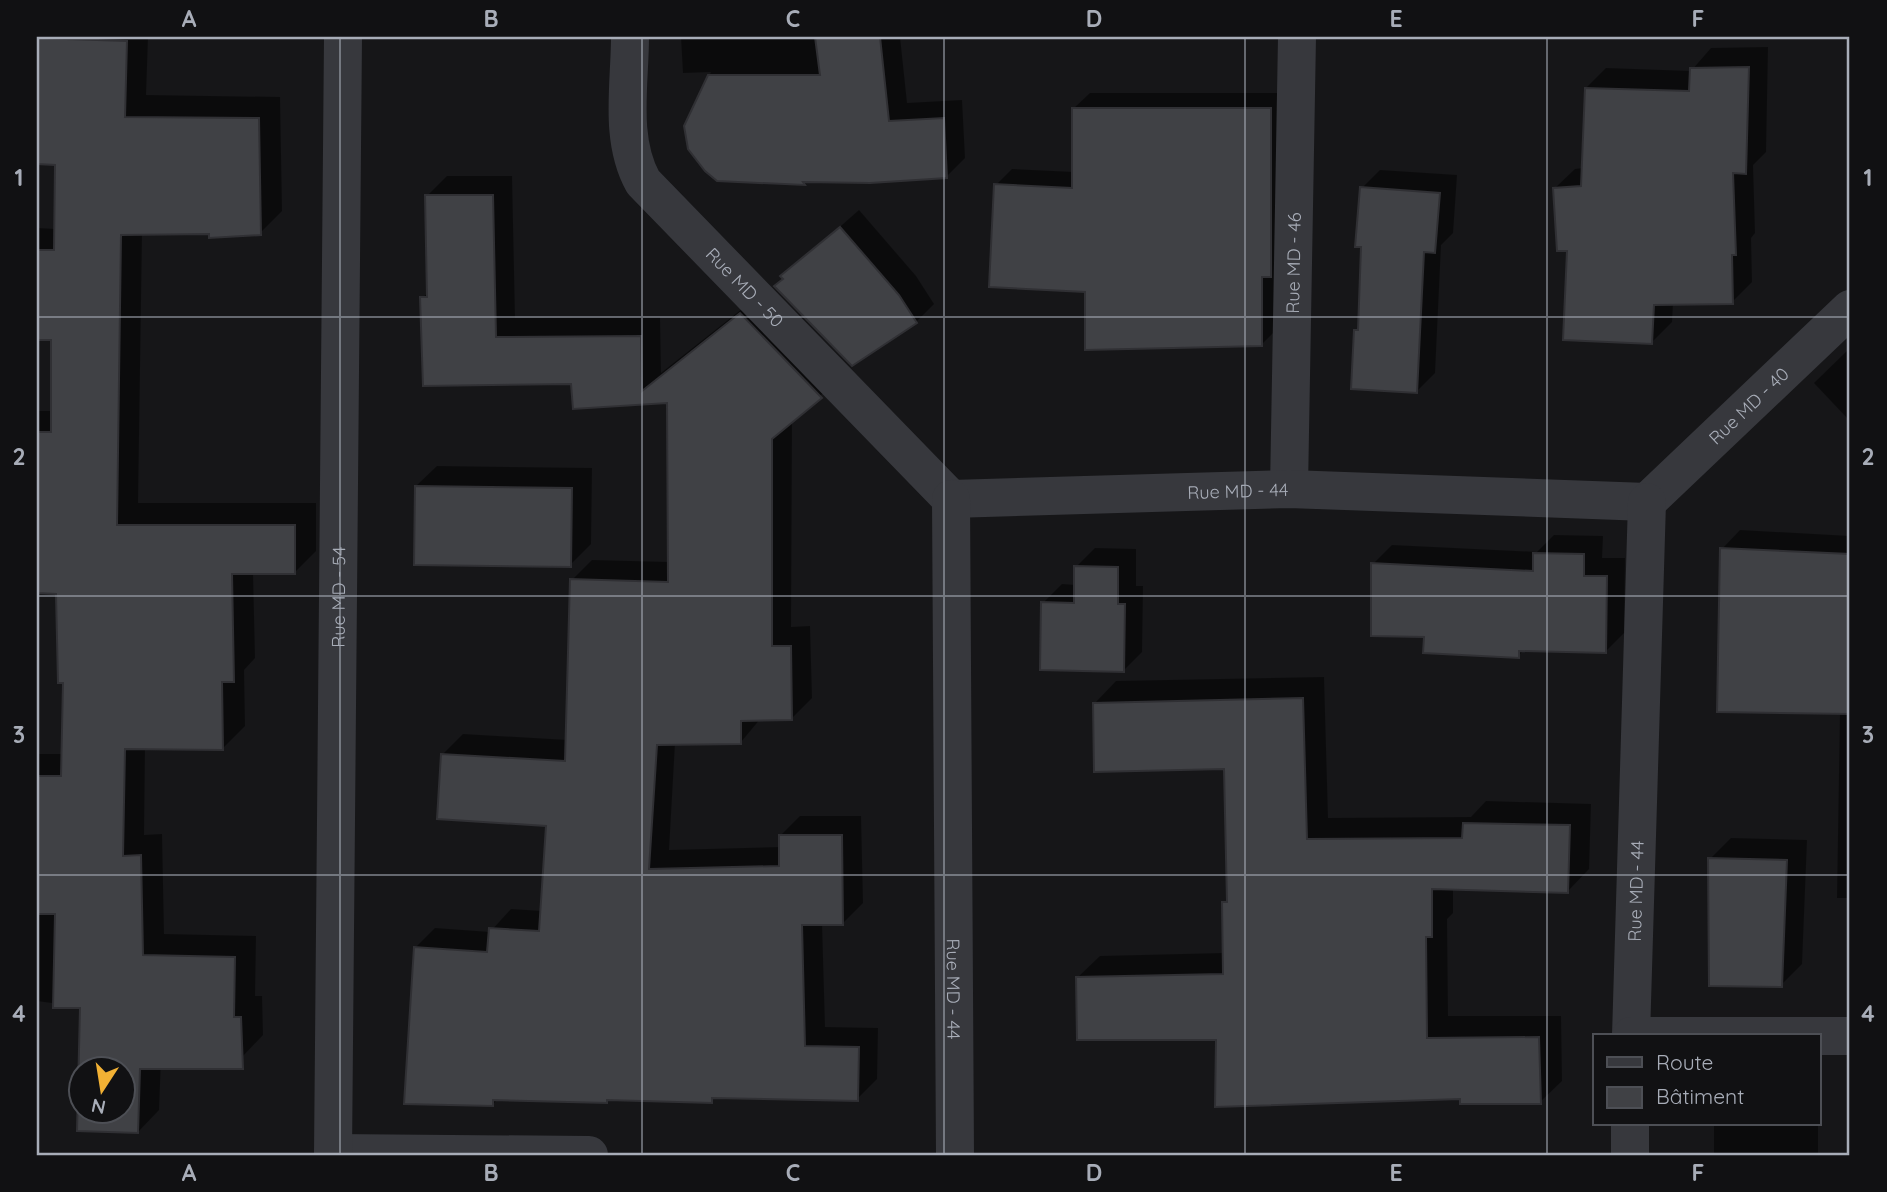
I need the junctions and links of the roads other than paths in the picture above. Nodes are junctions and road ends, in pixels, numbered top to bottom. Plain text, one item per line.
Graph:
1 (343, 37) edge
2 (630, 37) edge
3 (1297, 37) edge
4 (1850, 309) edge
5 (1289, 489) junction
6 (951, 499) junction
7 (1647, 502) junction
8 (1630, 1034) edge
9 (1820, 1036) edge
10 (1850, 1036) edge
11 (1630, 1126) edge
12 (333, 1154) edge
13 (589, 1155) edge
14 (955, 1155) edge
15 (1630, 1155) edge

1 - 12 street, Rue MD - 54
2 - 6 street, Rue MD - 50
3 - 5 street, Rue MD - 46
4 - 7 street, Rue MD - 40
5 - 6 street, Rue MD - 44
5 - 7 street, Rue MD - 44
6 - 14 street, Rue MD - 44
7 - 8 street, Rue MD - 44
9 - 10 street
11 - 15 street
12 - 13 street

